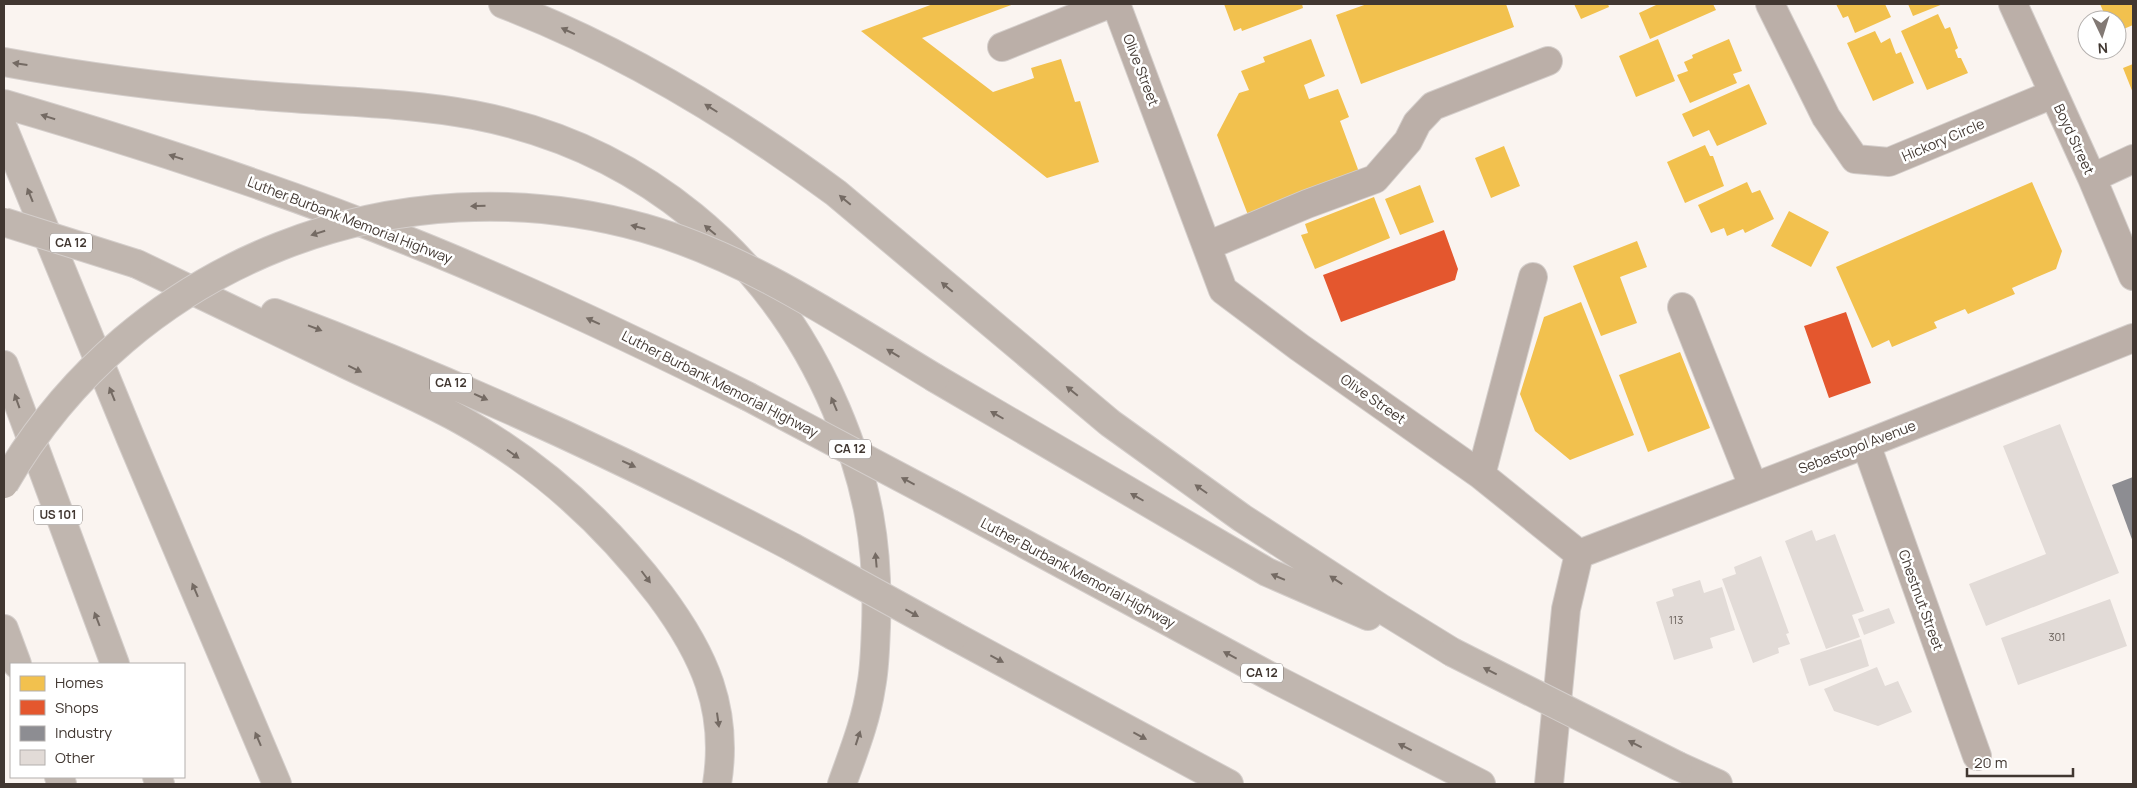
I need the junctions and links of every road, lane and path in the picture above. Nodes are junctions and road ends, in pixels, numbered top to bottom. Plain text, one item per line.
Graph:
1 (503, 4) edge
2 (1108, 4) edge
3 (1116, 4) edge
4 (1770, 4) edge
5 (2013, 4) edge
6 (1002, 48) dead end
7 (1548, 60) dead end
8 (4, 62) edge
9 (2053, 94) junction
10 (4, 104) edge
11 (4, 130) edge
12 (2133, 159) edge
13 (2092, 178) junction
14 (4, 222) edge
15 (1207, 246) junction
16 (138, 264) junction
17 (2133, 276) edge
18 (1533, 277) dead end
19 (1682, 306) dead end
20 (2133, 338) edge
21 (4, 365) edge
22 (1866, 444) junction
23 (1481, 475) junction
24 (4, 484) edge
25 (1753, 486) junction
26 (1579, 554) junction
27 (4, 629) edge
28 (1452, 652) junction
29 (17, 663) edge
30 (115, 663) edge
31 (1977, 756) dead end
32 (277, 784) edge
33 (717, 784) edge
34 (842, 784) edge
35 (1230, 784) edge
36 (1481, 784) edge
37 (1549, 784) edge
38 (1718, 784) edge

28 -> 1 highway
2 - 6 street
3 - 15 street, Olive Street
4 - 9 street, Hickory Circle
5 - 9 street, Boyd Street
7 - 15 street
34 -> 8 highway
9 - 13 street, Boyd Street
36 -> 10 highway, Luther Burbank Memorial Highway / CA 12, bridge
32 -> 11 highway
12 - 13 street
13 - 17 street, Boyd Street
14 - 16 highway, CA 12, bridge
15 - 23 street, Olive Street
16 -> 33 highway
16 -> 35 highway, CA 12, bridge
18 - 23 street
19 - 25 street
20 - 22 street, Sebastopol Avenue
30 -> 21 highway, US 101
22 - 25 street, Sebastopol Avenue
22 - 31 street, Chestnut Street
23 - 26 street, Olive Street
28 -> 24 highway, bridge
25 - 26 street, Sebastopol Avenue
26 - 37 street
27 - 29 highway
38 -> 28 highway, bridge

